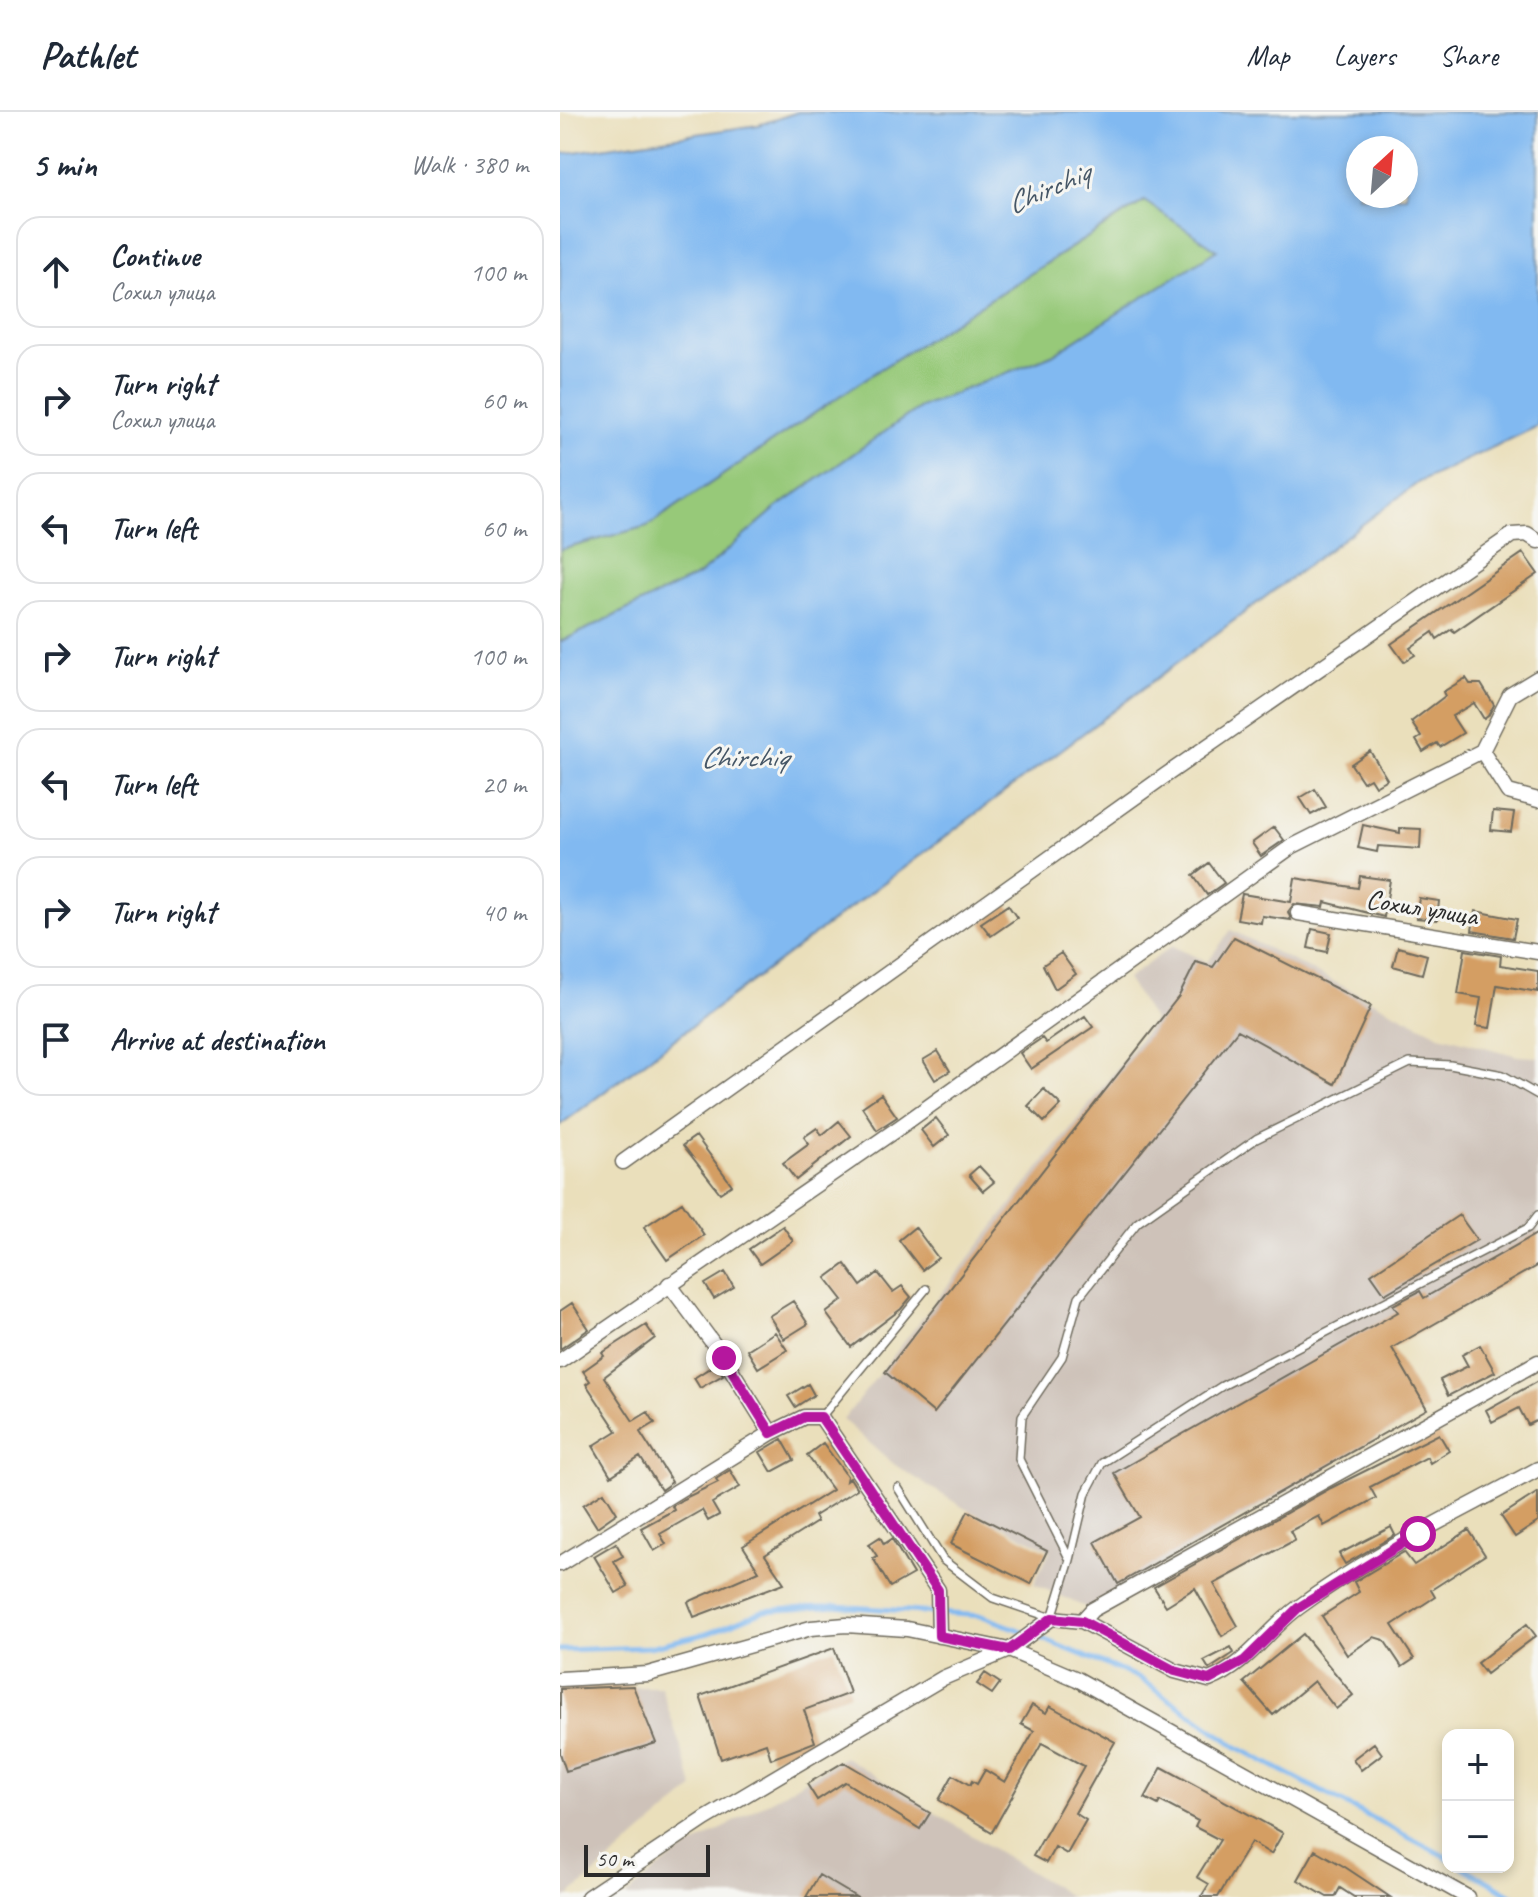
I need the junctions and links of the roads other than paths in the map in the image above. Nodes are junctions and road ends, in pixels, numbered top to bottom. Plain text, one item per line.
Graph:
1 (1538, 541) edge
2 (1538, 678) edge
3 (1482, 751) junction
4 (1538, 800) edge
5 (1298, 913) dead end
6 (1538, 952) edge
7 (1538, 1095) edge
8 (623, 1162) dead end
9 (1538, 1215) edge
10 (669, 1284) junction
11 (926, 1289) dead end
12 (560, 1361) edge
13 (1538, 1362) edge
14 (821, 1417) junction
15 (771, 1433) junction
16 (1538, 1469) edge
17 (898, 1488) dead end
18 (1070, 1560) junction
19 (560, 1564) edge
20 (1052, 1618) junction
21 (1082, 1621) junction
22 (939, 1636) junction
23 (1009, 1650) junction
24 (560, 1679) edge
25 (588, 1897) edge
26 (1467, 1897) edge

1 - 8 street
2 - 3 street
3 - 4 street
3 - 10 street
5 - 6 street, Сохил улица
7 - 18 lane
9 - 18 lane
10 - 12 street
10 - 15 street
11 - 14 lane
13 - 21 street
14 - 15 street
14 - 22 street
15 - 19 street
16 - 21 street
17 - 20 lane
18 - 20 lane
20 - 21 street
20 - 23 street
22 - 23 street
22 - 24 street
23 - 25 street
23 - 26 street

